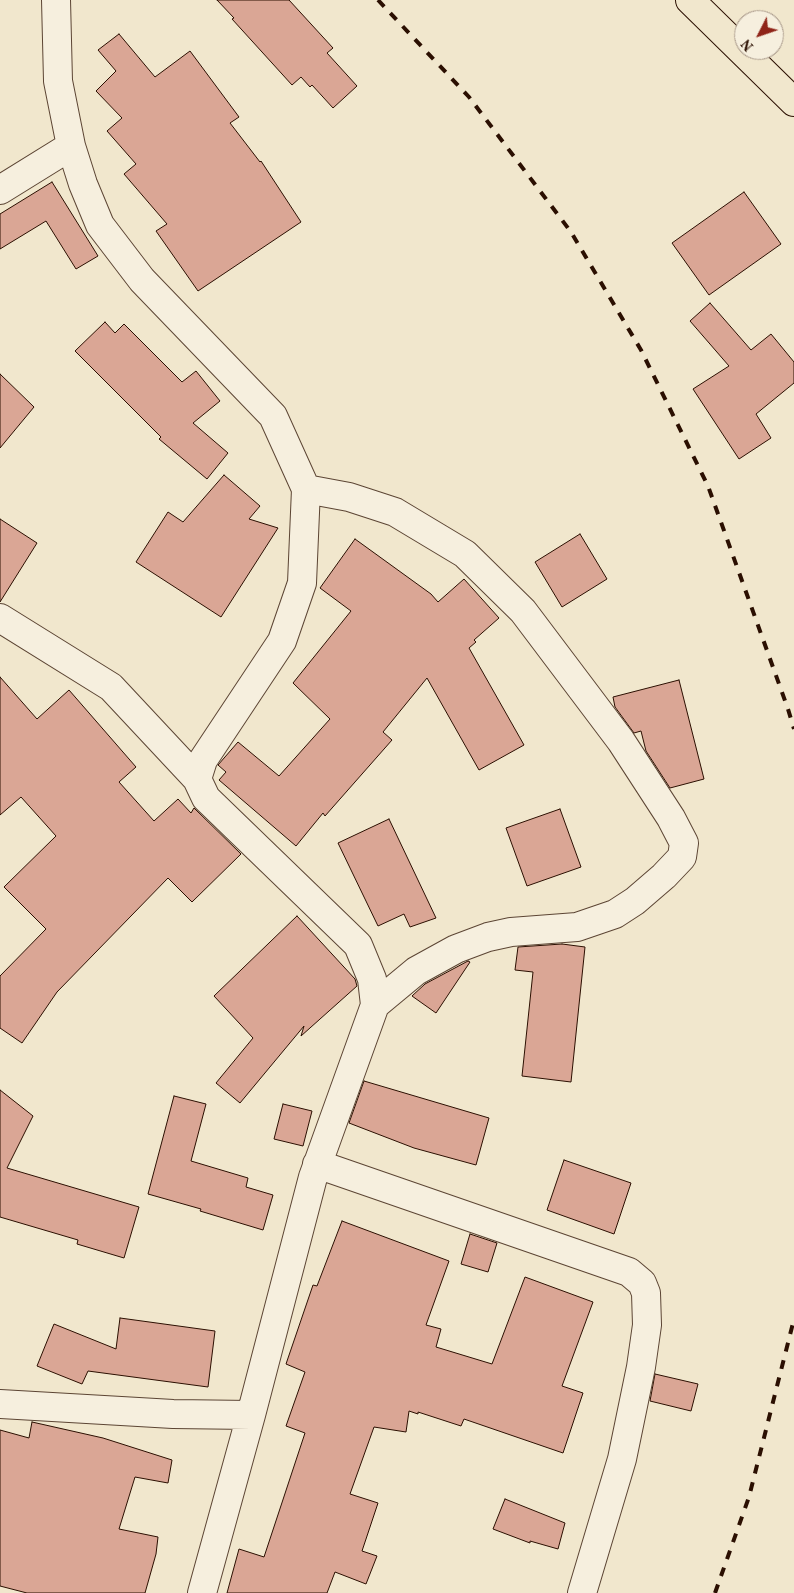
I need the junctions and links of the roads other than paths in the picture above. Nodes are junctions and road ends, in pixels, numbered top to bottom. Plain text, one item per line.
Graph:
1 (56, 0) edge
2 (690, 0) edge
3 (794, 102) edge
4 (71, 146) junction
5 (0, 190) edge
6 (306, 489) junction
7 (0, 618) edge
8 (197, 779) junction
9 (375, 1005) junction
10 (318, 1164) junction
11 (0, 1404) edge
12 (251, 1415) junction
13 (202, 1593) edge
14 (582, 1593) edge

1 - 4 street
2 - 3 highway
4 - 5 street
4 - 6 street
6 - 8 street
6 - 9 street
7 - 8 street
8 - 9 street
9 - 10 street
10 - 12 street
10 - 14 street
11 - 12 street
12 - 13 street

